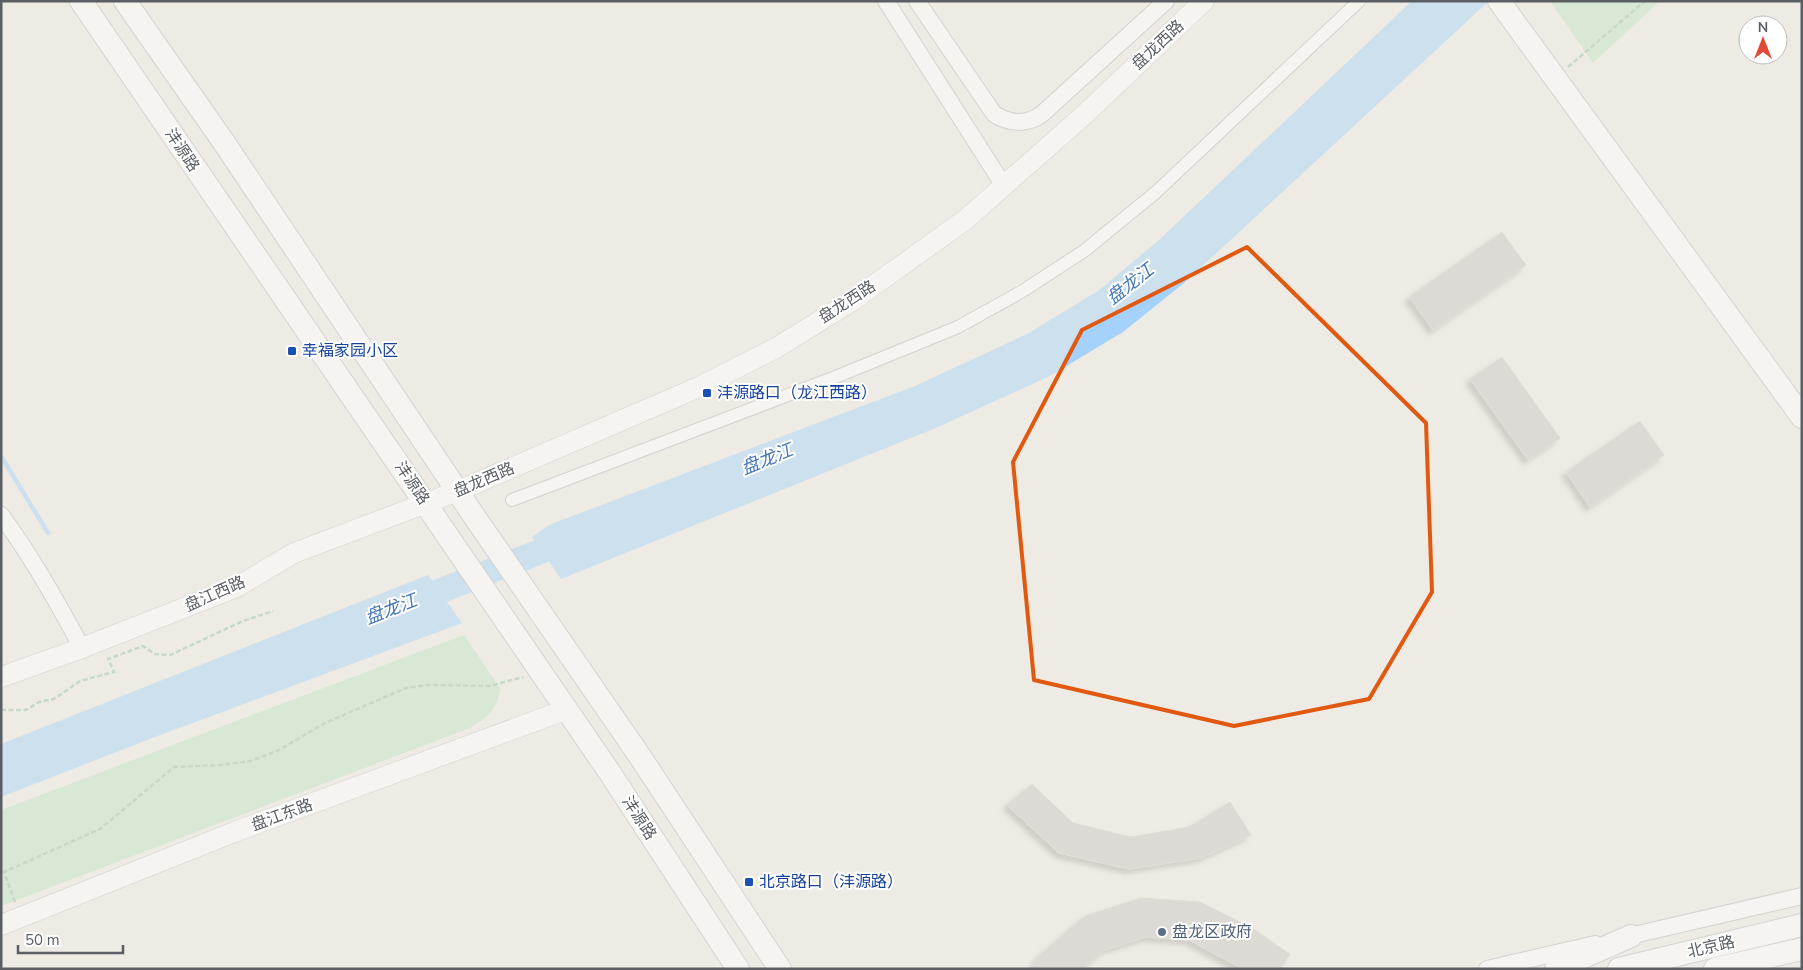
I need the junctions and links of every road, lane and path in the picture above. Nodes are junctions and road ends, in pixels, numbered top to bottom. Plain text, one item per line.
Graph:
1 (81, 1) edge
2 (125, 1) edge
3 (886, 1) edge
4 (1166, 1) edge
5 (1204, 1) edge
6 (1359, 1) edge
7 (1499, 1) edge
8 (1645, 1) edge
9 (921, 3) edge
10 (1555, 78) junction
11 (1004, 186) junction
12 (1802, 417) edge
13 (458, 491) junction
14 (512, 500) dead end
15 (426, 503) junction
16 (1, 514) edge
17 (273, 611) dead end
18 (82, 648) junction
19 (539, 672) junction
20 (1, 677) edge
21 (1, 710) edge
22 (565, 710) junction
23 (1802, 896) edge
24 (21, 917) junction
25 (1, 925) edge
26 (1802, 926) edge
27 (1631, 936) junction
28 (1802, 949) edge
29 (738, 969) edge
30 (780, 969) edge
31 (1487, 969) edge
32 (1556, 969) edge
33 (1620, 969) edge
34 (1715, 969) edge

1 - 15 main road, 沣源路
2 - 13 main road, 沣源路
3 - 11 street
4 - 9 street
5 - 11 street, 盘龙西路
6 - 14 street
7 - 10 main road
8 - 10 path
10 - 12 main road
11 - 13 street, 盘龙西路
13 - 15 street, 盘龙西路
13 - 30 main road, 沣源路
15 - 18 street, 盘江西路
15 - 19 main road, 沣源路
16 - 18 street
17 - 21 path
18 - 20 street, 盘江西路
19 - 22 main road, 沣源路
19 - 24 path
22 - 24 street, 盘江东路
22 - 29 main road, 沣源路
23 - 27 street
24 - 25 street, 盘江东路
26 - 33 main road, 北京路
27 - 31 street
27 - 32 main road
28 - 34 main road, 北京路

